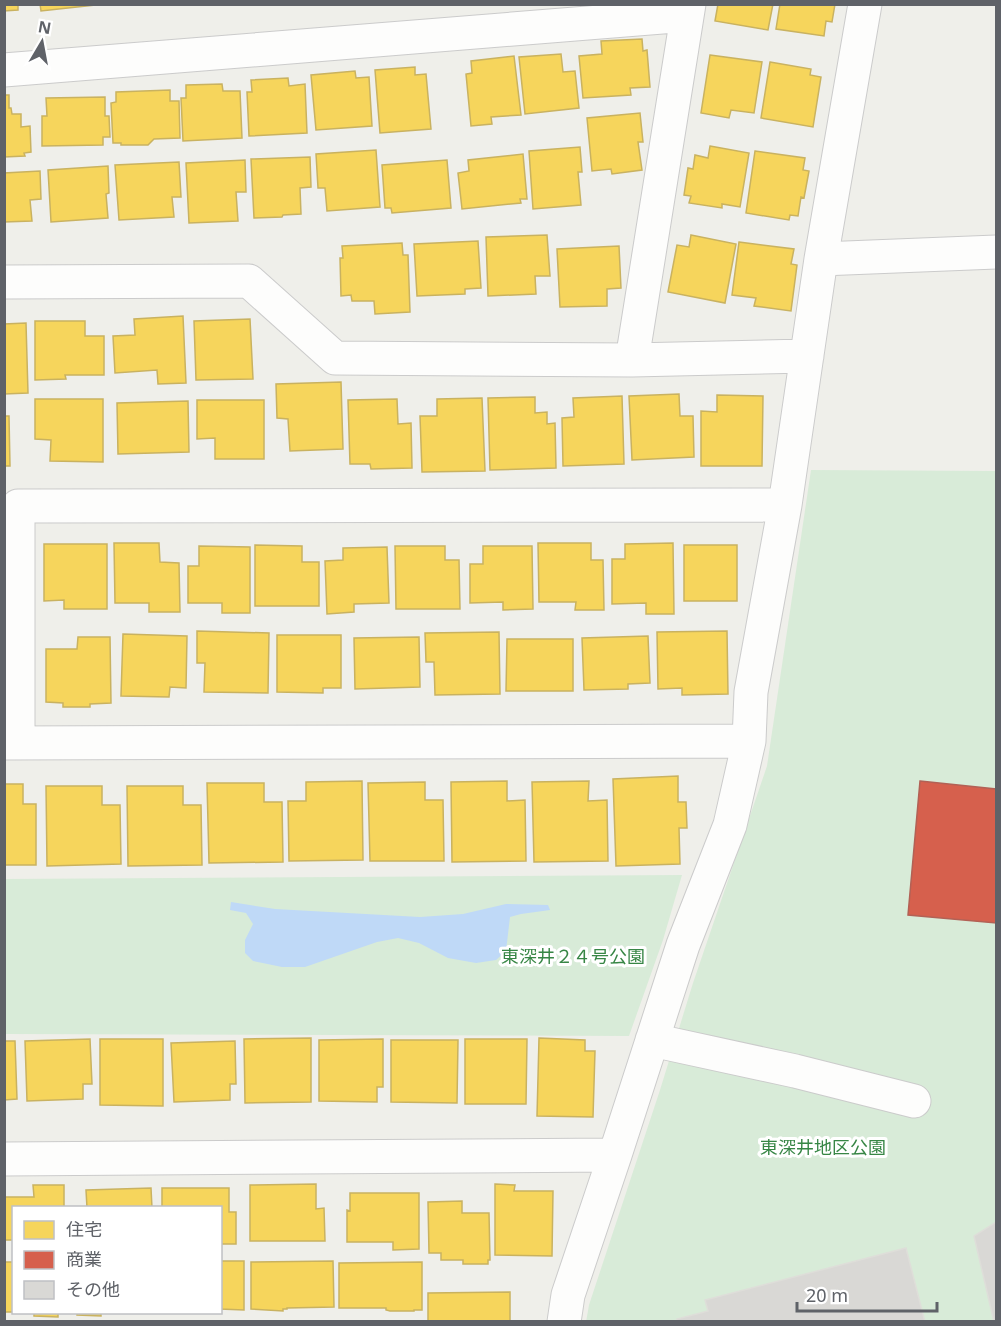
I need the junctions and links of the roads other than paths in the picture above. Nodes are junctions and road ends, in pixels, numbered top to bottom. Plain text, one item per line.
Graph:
1 (865, 4) edge
2 (688, 10) edge
3 (4, 70) edge
4 (996, 252) edge
5 (821, 259) junction
6 (4, 282) edge
7 (807, 356) junction
8 (632, 360) junction
9 (785, 505) junction
10 (749, 741) junction
11 (11, 743) edge
12 (652, 1040) junction
13 (914, 1101) dead end
14 (615, 1155) junction
15 (4, 1159) edge
16 (564, 1322) edge

1 - 5 street
2 - 3 street
2 - 8 street
4 - 5 street
5 - 7 street
6 - 8 street
7 - 8 street
7 - 9 street
9 - 10 street
9 - 11 street
10 - 11 street
10 - 12 street
12 - 13 street
12 - 14 street
14 - 15 street
14 - 16 street

